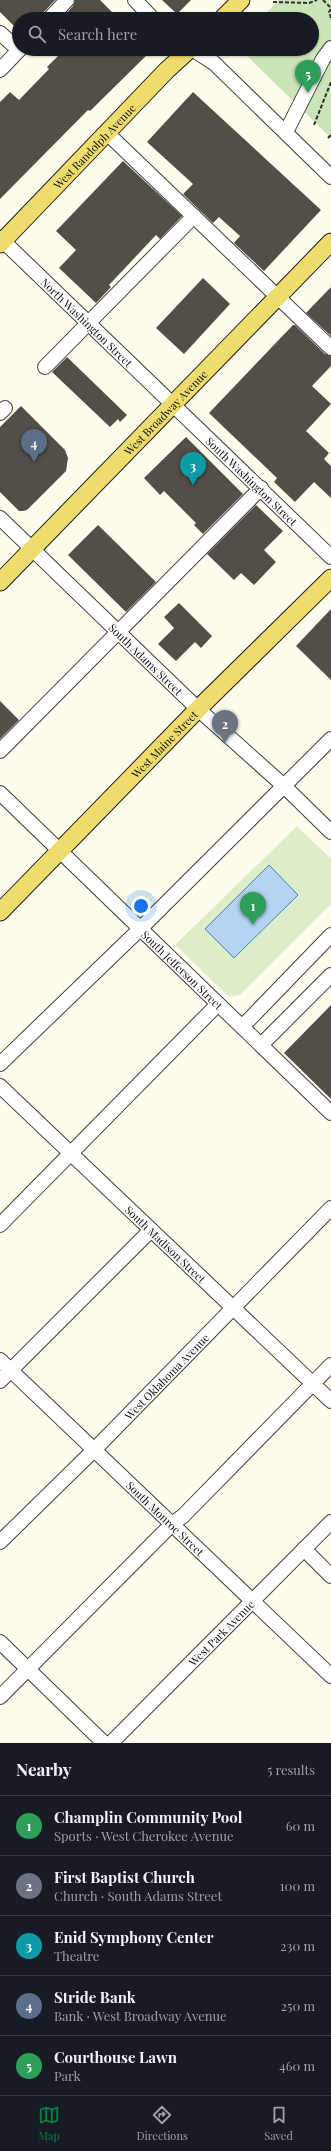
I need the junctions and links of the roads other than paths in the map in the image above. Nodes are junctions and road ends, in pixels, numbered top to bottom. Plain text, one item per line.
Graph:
1 (67, 0) edge
2 (135, 0) edge
3 (241, 0) edge
4 (56, 12) edge
5 (146, 12) edge
6 (229, 12) edge
7 (0, 33) edge
8 (12, 43) edge
9 (331, 48) edge
10 (14, 56) edge
11 (183, 56) edge
12 (202, 56) edge
13 (0, 70) edge
14 (286, 132) junction
15 (108, 133) junction
16 (331, 177) edge
17 (194, 216) junction
18 (1, 241) edge
19 (331, 242) edge
20 (277, 296) junction
21 (89, 323) junction
22 (331, 348) edge
23 (45, 367) dead end
24 (175, 404) junction
25 (261, 488) junction
26 (0, 518) edge
27 (33, 550) junction
28 (331, 557) edge
29 (331, 578) edge
30 (0, 582) edge
31 (117, 632) junction
32 (198, 709) junction
33 (331, 739) edge
34 (0, 751) edge
35 (284, 786) junction
36 (0, 793) edge
37 (331, 832) edge
38 (60, 852) junction
39 (0, 912) edge
40 (140, 929) junction
41 (331, 935) edge
42 (331, 975) edge
43 (218, 1004) junction
44 (242, 1027) junction
45 (261, 1045) junction
46 (0, 1064) edge
47 (0, 1086) edge
48 (331, 1113) edge
49 (71, 1154) junction
50 (331, 1208) edge
51 (0, 1225) edge
52 (151, 1230) junction
53 (233, 1308) junction
54 (0, 1360) edge
55 (331, 1365) edge
56 (11, 1370) junction
57 (0, 1381) edge
58 (313, 1384) junction
59 (331, 1401) edge
60 (94, 1450) junction
61 (172, 1524) junction
62 (328, 1530) edge
63 (0, 1542) edge
64 (304, 1549) junction
65 (331, 1576) edge
66 (252, 1601) junction
67 (0, 1642) edge
68 (28, 1669) junction
69 (331, 1676) edge
70 (0, 1697) edge
71 (104, 1743) edge
72 (111, 1743) edge

1 - 4 street
2 - 5 street
3 - 6 main road
7 - 8 street
9 - 14 street
10 - 13 street
11 - 15 main road, West Randolph Avenue
12 - 14 street
14 - 16 street
15 - 17 street
15 - 18 main road, West Randolph Avenue
17 - 20 street
17 - 21 street
18 - 21 street, North Washington Street
19 - 20 main road, West Broadway Avenue
20 - 22 street
20 - 24 main road, West Broadway Avenue
21 - 23 street
21 - 24 street, North Washington Street
24 - 25 street, South Washington Street
24 - 27 main road, West Broadway Avenue
25 - 28 street, South Washington Street
25 - 31 street
26 - 27 street, South Adams Street
27 - 30 main road, West Broadway Avenue
27 - 31 street, South Adams Street
29 - 32 main road, West Maine Street
31 - 32 street, South Adams Street
31 - 34 street
32 - 35 street, South Adams Street
32 - 38 main road, West Maine Street
33 - 35 street
35 - 37 street, South Adams Street
35 - 40 street
36 - 38 street, South Jefferson Street
38 - 39 main road, West Maine Street
38 - 40 street, South Jefferson Street
40 - 43 street, South Jefferson Street
40 - 46 street
41 - 44 street
42 - 45 street
43 - 44 street, South Jefferson Street
43 - 49 street
44 - 45 street, South Jefferson Street
45 - 48 street, South Jefferson Street
47 - 49 street, South Madison Street
49 - 51 street
49 - 52 street, South Madison Street
50 - 53 street, West Oklahoma Avenue
52 - 53 street, South Madison Street
52 - 56 street
53 - 58 street, South Madison Street
53 - 60 street, West Oklahoma Avenue
54 - 56 street, South Monroe Street
55 - 58 street
56 - 57 street
56 - 60 street, South Monroe Street
58 - 59 street, South Madison Street
58 - 61 street
60 - 61 street, South Monroe Street
60 - 63 street, West Oklahoma Avenue
61 - 66 street, South Monroe Street
61 - 68 street
62 - 64 street, West Park Avenue
64 - 65 street
64 - 66 street, West Park Avenue
66 - 69 street, South Monroe Street
66 - 72 street, West Park Avenue
67 - 68 street
68 - 70 street
68 - 71 street

